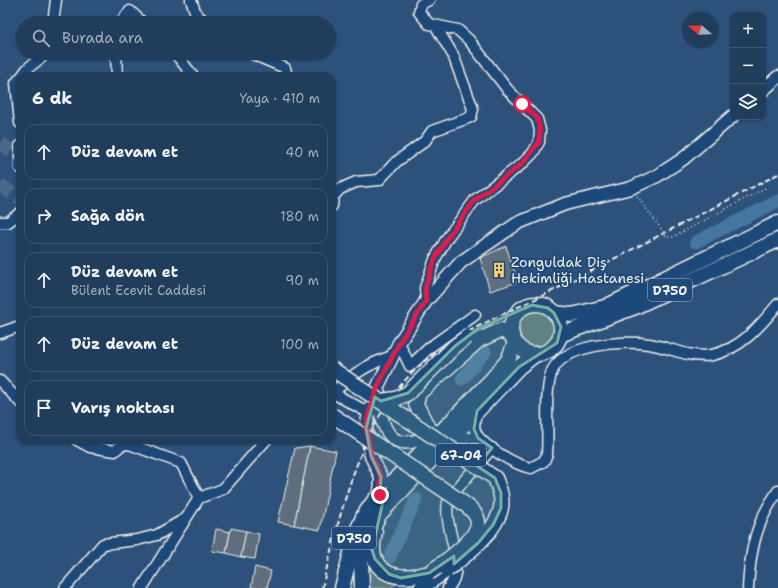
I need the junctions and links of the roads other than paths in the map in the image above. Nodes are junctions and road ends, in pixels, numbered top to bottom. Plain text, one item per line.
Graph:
1 (56, 0) edge
2 (192, 0) edge
3 (430, 0) edge
4 (54, 16) edge
5 (126, 16) edge
6 (135, 16) edge
7 (198, 16) edge
8 (435, 25) junction
9 (38, 60) edge
10 (117, 60) edge
11 (179, 60) edge
12 (266, 60) edge
13 (25, 72) edge
14 (118, 72) edge
15 (189, 72) edge
16 (286, 72) edge
17 (778, 77) edge
18 (766, 87) edge
19 (730, 119) edge
20 (336, 195) edge
21 (16, 216) edge
22 (0, 222) edge
23 (778, 223) edge
24 (778, 240) edge
25 (426, 301) junction
26 (778, 304) edge
27 (518, 312) junction
28 (554, 313) junction
29 (475, 315) dead end
30 (16, 327) edge
31 (0, 333) edge
32 (560, 335) junction
33 (473, 338) junction
34 (514, 339) junction
35 (399, 343) junction
36 (536, 354) junction
37 (392, 356) junction
38 (336, 372) edge
39 (0, 381) edge
40 (378, 386) junction
41 (336, 389) edge
42 (336, 395) edge
43 (16, 398) edge
44 (381, 401) junction
45 (477, 411) junction
46 (369, 413) junction
47 (336, 418) edge
48 (449, 424) junction
49 (431, 434) junction
50 (478, 438) junction
51 (449, 440) junction
52 (84, 444) edge
53 (129, 444) edge
54 (129, 444) edge
55 (263, 444) edge
56 (492, 448) junction
57 (778, 491) edge
58 (380, 495) junction
59 (199, 498) junction
60 (379, 515) junction
61 (185, 519) junction
62 (429, 574) junction
63 (65, 588) edge
64 (142, 588) edge
65 (342, 588) edge
66 (362, 588) edge
67 (401, 588) edge
68 (421, 588) edge
69 (448, 588) edge
70 (748, 588) edge

1 - 4 street
2 - 7 street
3 - 8 street
5 - 6 street
8 - 20 street
8 - 25 street
9 - 13 street
10 - 14 street
11 - 15 street
12 - 16 street
17 - 18 main road
19 - 25 main road
21 - 22 street
23 - 28 highway, D750
24 - 32 highway, D750
25 - 35 main road
26 - 56 street
27 - 28 highway, D750
27 - 33 highway
27 - 34 highway, D750
28 - 32 highway
29 - 35 street
30 - 31 street
32 - 36 highway, D750
33 - 34 highway
33 - 44 highway, bridge
33 - 49 highway
34 - 36 highway
34 - 48 highway, D750
35 - 37 main road
36 - 45 highway, D750
37 - 40 main road
37 - 41 street
38 - 44 highway, 67-04, bridge
39 - 43 street
40 - 46 main road
40 - 48 main road
42 - 46 street
44 - 49 highway, 67-04, bridge
45 - 50 street
45 - 51 highway, D750
46 - 58 main road
47 - 62 highway, 67-04, bridge
48 - 58 highway, D750
49 - 68 highway, 67-04, bridge
50 - 51 street
50 - 56 street
51 - 60 highway, D750
52 - 54 street
53 - 59 street
55 - 59 street
56 - 69 street
57 - 70 street
58 - 65 highway, D750
59 - 61 street
60 - 62 highway, 67-04
60 - 66 highway, D750
61 - 63 street
61 - 64 street
62 - 67 highway, 67-04

